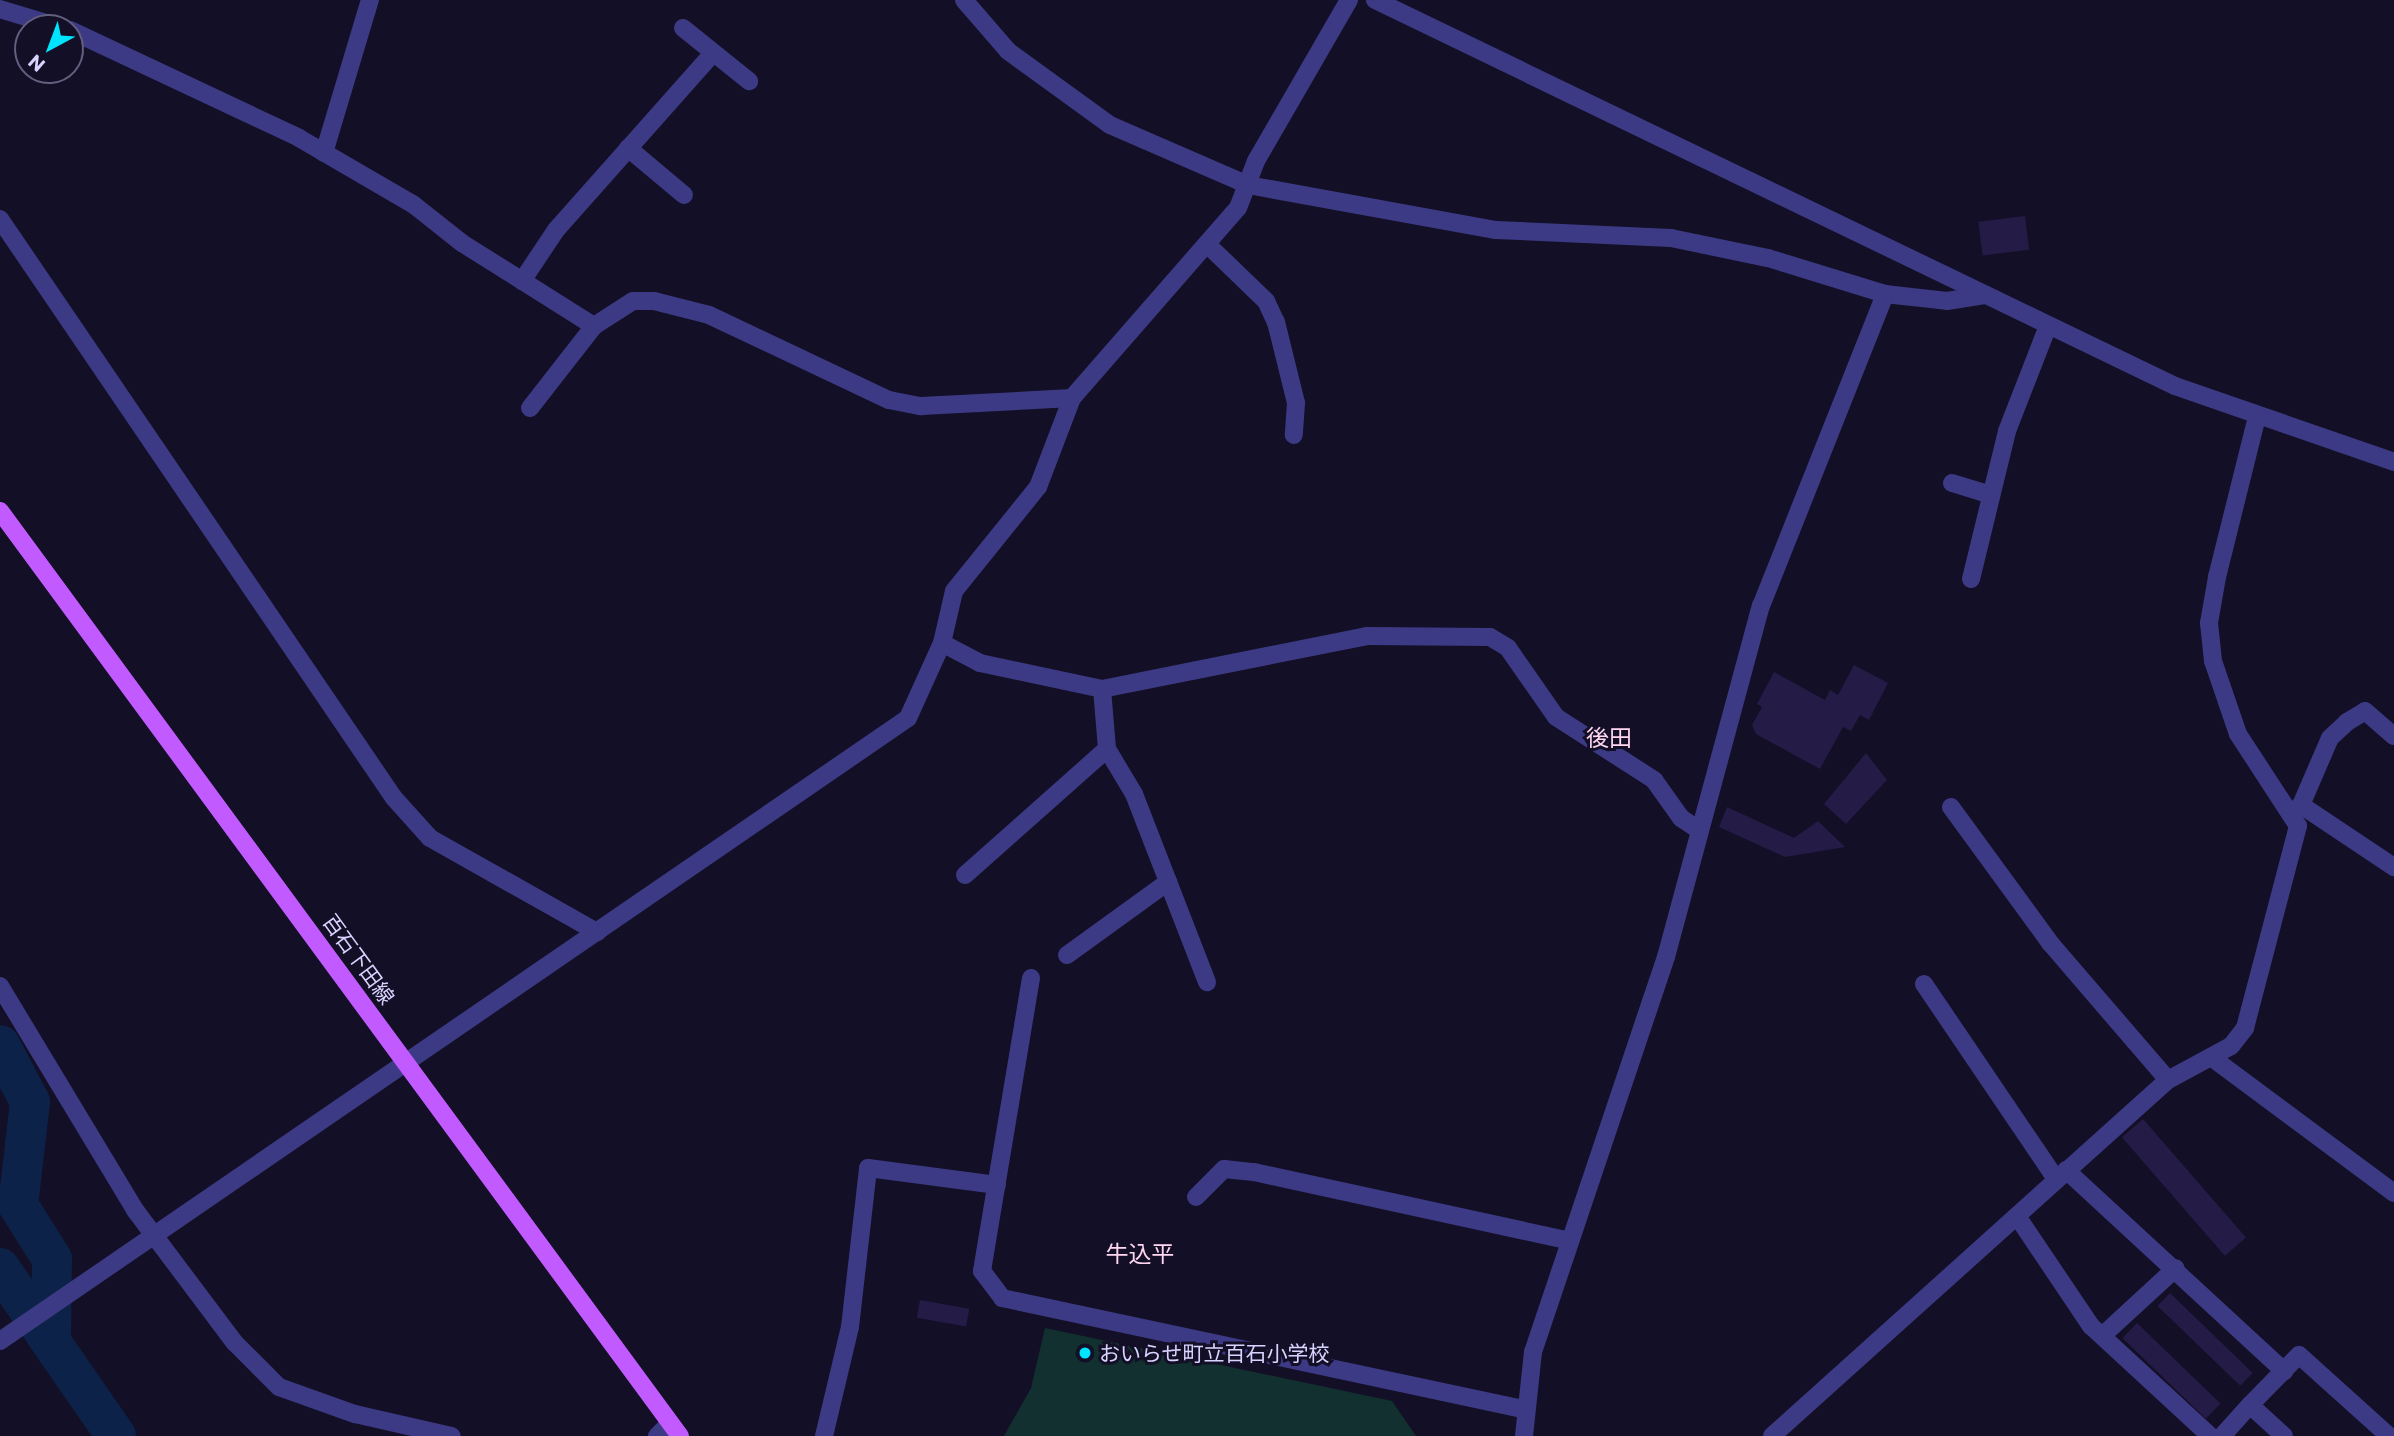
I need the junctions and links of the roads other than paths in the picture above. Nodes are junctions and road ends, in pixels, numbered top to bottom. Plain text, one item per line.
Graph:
1 (370, 0) edge
2 (964, 0) edge
3 (1349, 0) edge
4 (1376, 0) edge
5 (683, 28) dead end
6 (84, 37) edge
7 (713, 53) junction
8 (749, 81) dead end
9 (628, 148) junction
10 (324, 153) junction
11 (1248, 185) junction
12 (684, 195) dead end
13 (0, 219) edge
14 (1210, 247) junction
15 (522, 281) junction
16 (1885, 294) junction
17 (1985, 295) junction
18 (594, 326) junction
19 (2048, 326) junction
20 (1072, 398) junction
21 (530, 408) dead end
22 (2257, 416) junction
23 (1294, 435) dead end
24 (2394, 462) edge
25 (1952, 483) dead end
26 (1989, 494) junction
27 (0, 511) edge
28 (1971, 579) dead end
29 (942, 643) junction
30 (1102, 689) junction
31 (2394, 736) edge
32 (1107, 749) junction
33 (1951, 807) dead end
34 (2296, 810) junction
35 (1699, 830) junction
36 (2394, 867) edge
37 (965, 875) dead end
38 (1168, 882) junction
39 (597, 932) junction
40 (1067, 955) dead end
41 (1031, 978) dead end
42 (1207, 982) dead end
43 (1924, 984) dead end
44 (0, 986) edge
45 (2211, 1057) junction
46 (407, 1062) junction
47 (2168, 1080) junction
48 (2061, 1175) junction
49 (997, 1185) junction
50 (2394, 1193) edge
51 (1196, 1197) dead end
52 (2017, 1216) junction
53 (152, 1235) junction
54 (1570, 1241) junction
55 (2176, 1268) junction
56 (2102, 1336) junction
57 (0, 1341) edge
58 (2284, 1371) junction
59 (2250, 1405) junction
60 (1523, 1409) junction
61 (669, 1432) edge
62 (452, 1436) edge
63 (824, 1436) edge
64 (1524, 1436) edge
65 (1772, 1436) edge
66 (2210, 1436) edge
67 (2222, 1436) edge
68 (2284, 1436) edge
69 (2389, 1436) edge

1 - 10 street
2 - 11 street
3 - 11 street
4 - 17 street
5 - 7 street
6 - 10 street
7 - 8 street
7 - 9 street
9 - 12 street
9 - 15 street
10 - 15 street
11 - 14 street
11 - 16 street
13 - 39 street
14 - 20 street
14 - 23 street
15 - 18 street
16 - 17 street
16 - 35 street
17 - 19 street
18 - 20 street
18 - 21 street
19 - 22 street
19 - 26 street
20 - 29 street
22 - 24 street
22 - 34 street
25 - 26 street
26 - 28 street
27 - 46 main road, 百石下田線
29 - 30 street
29 - 39 street
30 - 32 street
30 - 35 street
31 - 34 street
32 - 37 street
32 - 38 street
33 - 47 street
34 - 36 street
34 - 45 street
35 - 54 street
38 - 40 street
38 - 42 street
39 - 46 street
41 - 49 street
43 - 48 street
44 - 53 street
45 - 47 street
45 - 50 street
46 - 53 street
46 - 61 main road, 百石下田線
47 - 48 street
48 - 52 street
48 - 55 street
49 - 60 street
49 - 63 street
51 - 54 street
52 - 56 street
52 - 65 street
53 - 57 street
53 - 62 street
54 - 60 street
55 - 56 street
55 - 58 street
56 - 66 street
58 - 59 street
58 - 69 street
59 - 67 street
59 - 68 street
60 - 64 street

